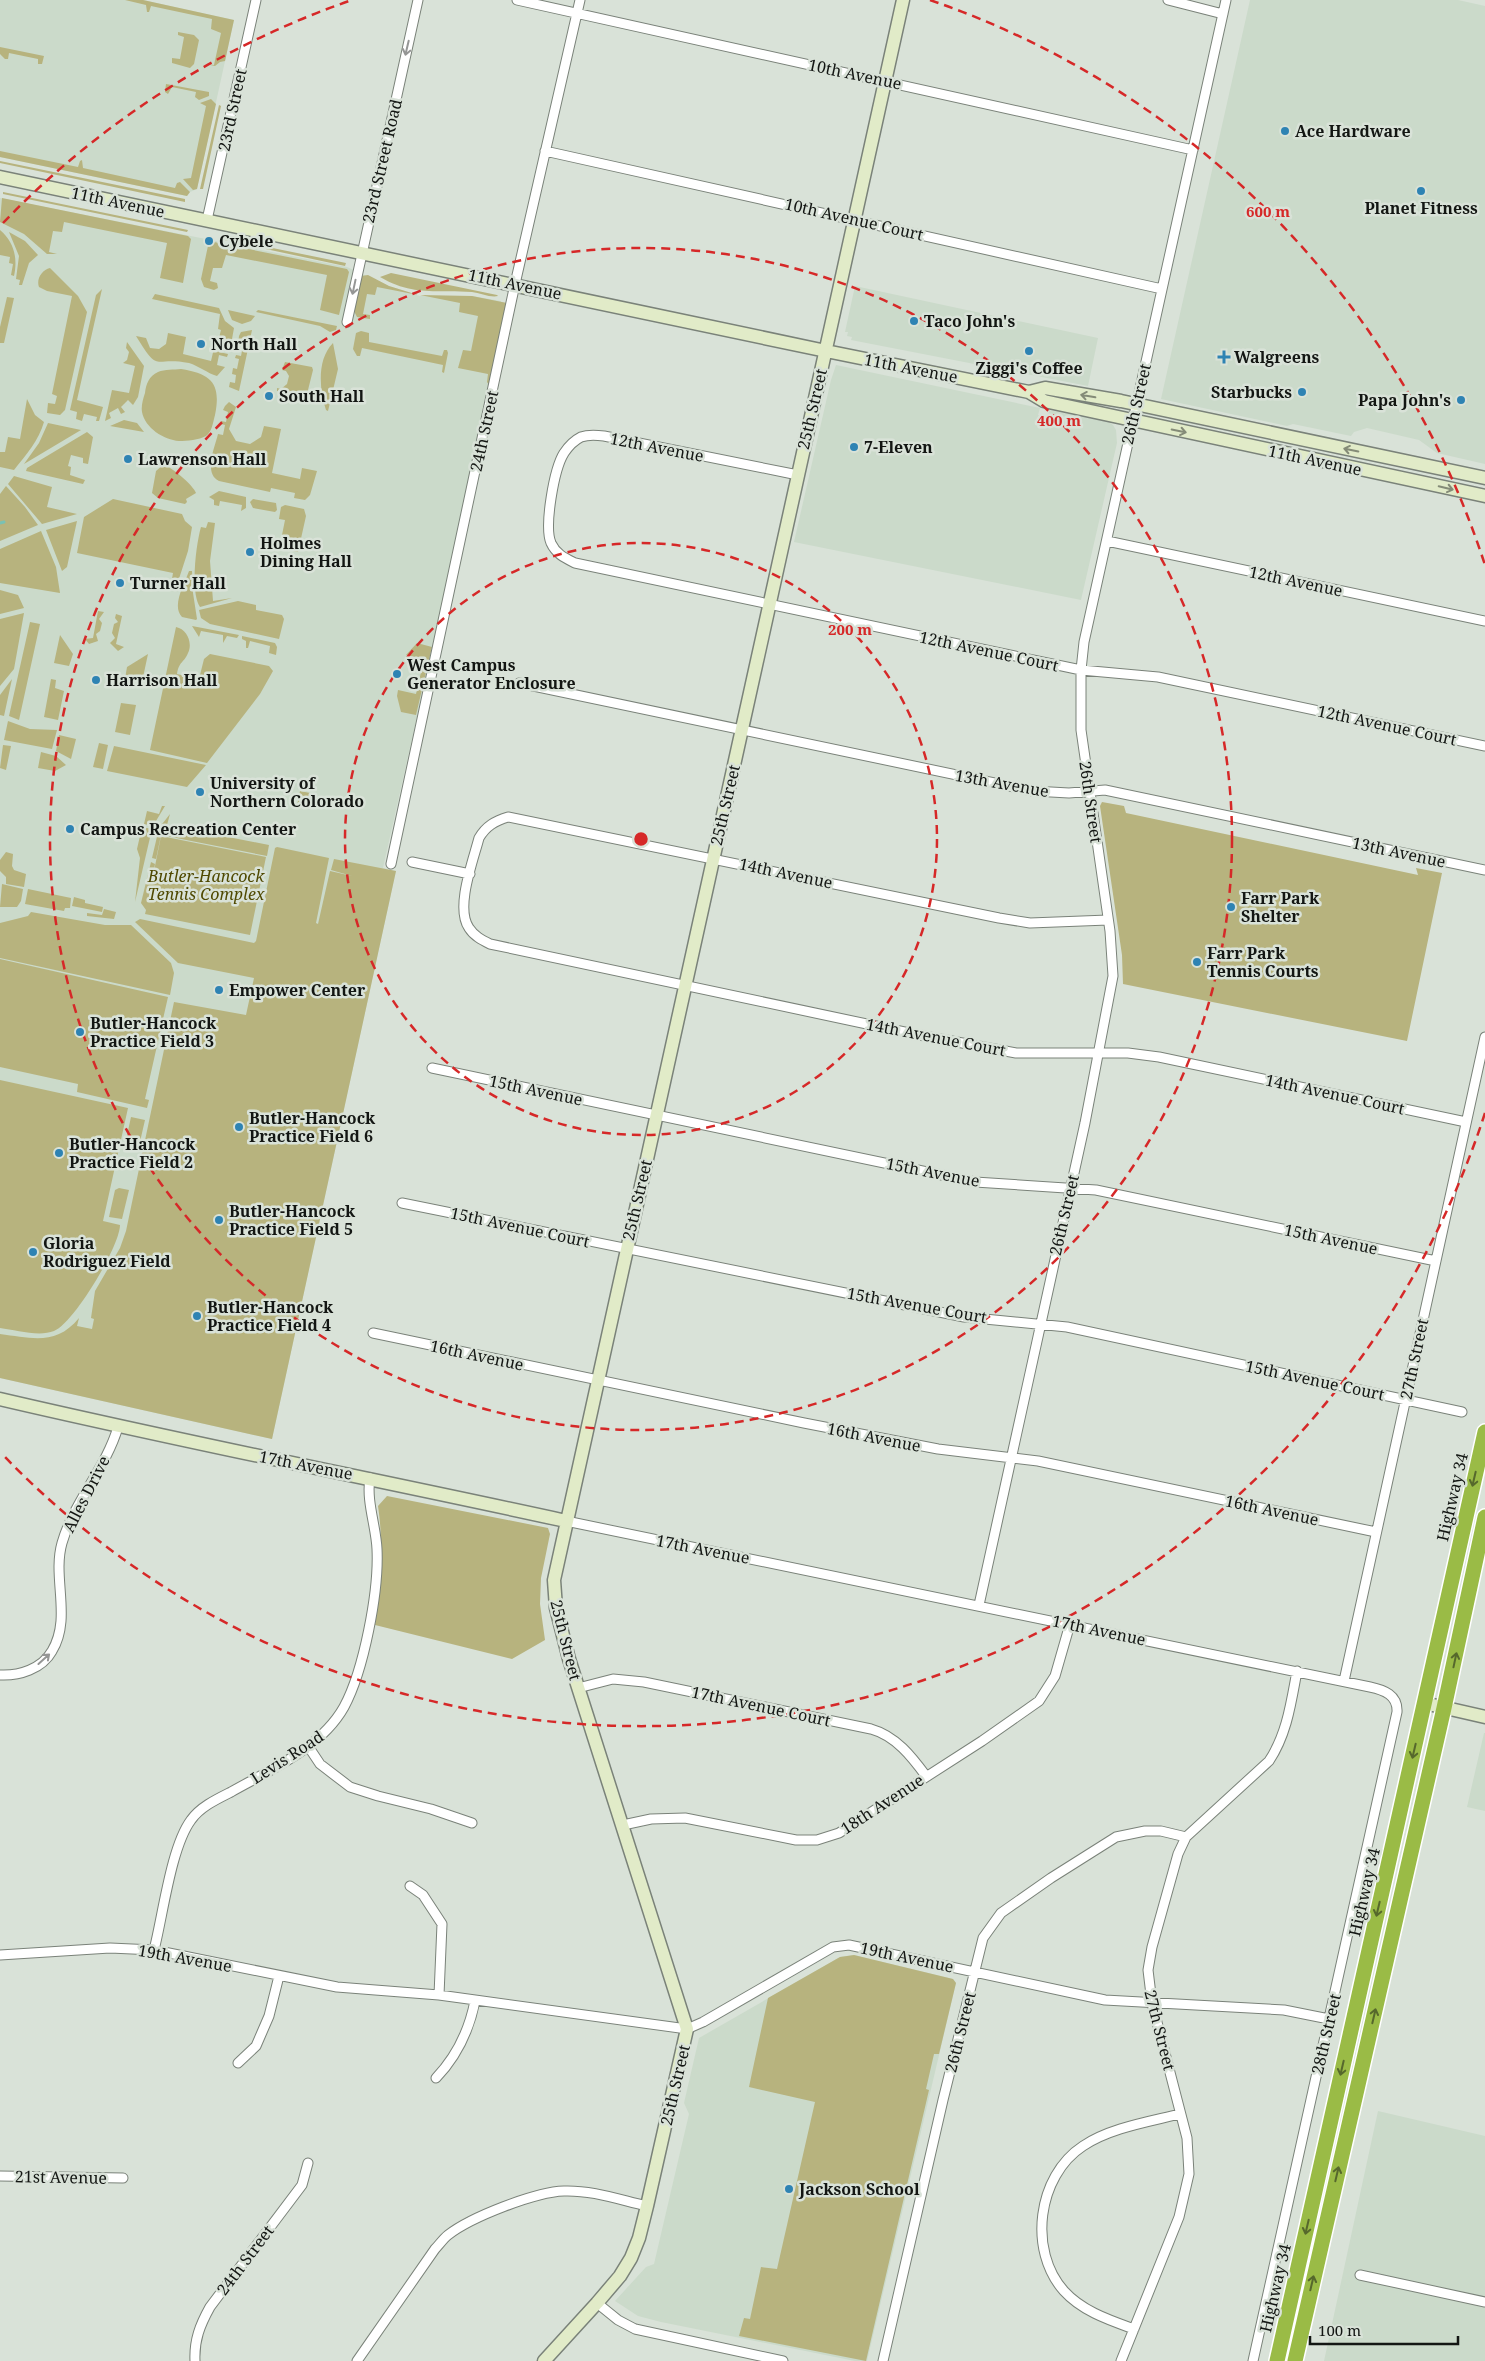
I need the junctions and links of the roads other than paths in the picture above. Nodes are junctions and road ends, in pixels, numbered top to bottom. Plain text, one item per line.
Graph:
1 (256, 0) edge
2 (418, 0) edge
3 (516, 0) edge
4 (580, 0) edge
5 (903, 0) edge
6 (1168, 0) edge
7 (1226, 0) edge
8 (577, 14) junction
9 (1223, 14) junction
10 (885, 80) junction
11 (1193, 150) junction
12 (545, 151) junction
13 (0, 177) edge
14 (855, 219) junction
15 (207, 220) junction
16 (362, 252) junction
17 (515, 284) junction
18 (1162, 289) junction
19 (347, 322) dead end
20 (826, 351) junction
21 (1029, 392) junction
22 (1136, 404) junction
23 (1132, 421) junction
24 (798, 475) junction
25 (1485, 478) edge
26 (553, 494) joint
27 (1485, 496) edge
28 (1107, 541) junction
29 (769, 604) junction
30 (1485, 621) edge
31 (1080, 670) junction
32 (519, 683) dead end
33 (741, 730) junction
34 (1485, 746) edge
35 (1088, 790) junction
36 (713, 858) junction
37 (412, 862) dead end
38 (391, 864) dead end
39 (1485, 870) edge
40 (470, 874) junction
41 (1108, 920) junction
42 (686, 985) junction
43 (1485, 1037) edge
44 (1100, 1053) junction
45 (432, 1068) dead end
46 (657, 1116) junction
47 (1466, 1122) junction
48 (1070, 1188) junction
49 (402, 1203) dead end
50 (626, 1249) junction
51 (1436, 1261) junction
52 (1040, 1323) junction
53 (373, 1333) dead end
54 (598, 1381) junction
55 (0, 1399) edge
56 (1406, 1400) junction
57 (1462, 1412) dead end
58 (118, 1426) junction
59 (1485, 1432) edge
60 (1011, 1457) junction
61 (370, 1478) junction
62 (1485, 1517) edge
63 (566, 1521) junction
64 (1376, 1532) junction
65 (979, 1605) junction
66 (1070, 1624) junction
67 (1298, 1671) junction
68 (0, 1675) edge
69 (1344, 1681) junction
70 (578, 1688) junction
71 (1424, 1703) junction
72 (1397, 1707) joint
73 (1444, 1708) junction
74 (1485, 1717) edge
75 (308, 1746) junction
76 (926, 1776) junction
77 (472, 1824) dead end
78 (623, 1825) junction
79 (1186, 1838) junction
80 (410, 1886) dead end
81 (154, 1950) junction
82 (0, 1955) edge
83 (975, 1972) junction
84 (279, 1976) junction
85 (439, 1995) junction
86 (475, 2001) junction
87 (1152, 2003) junction
88 (1329, 2019) junction
89 (687, 2028) junction
90 (238, 2062) dead end
91 (436, 2078) dead end
92 (1180, 2114) junction
93 (308, 2163) dead end
94 (0, 2176) edge
95 (123, 2178) dead end
96 (647, 2206) junction
97 (1360, 2275) dead end
98 (1485, 2302) edge
99 (597, 2303) junction
100 (1134, 2329) junction
101 (195, 2361) edge
102 (357, 2361) edge
103 (544, 2361) edge
104 (783, 2361) edge
105 (883, 2361) edge
106 (1121, 2361) edge
107 (1253, 2361) edge
108 (1277, 2361) edge
109 (1296, 2361) edge

1 - 15 street, 23rd Street
2 -> 16 street, 23rd Street Road
3 - 8 street, 10th Avenue
4 - 8 street, 24th Street
5 - 10 street, 25th Street
6 - 9 street
7 - 9 street, 26th Street
8 - 10 street, 10th Avenue
8 - 12 street, 24th Street
9 - 11 street, 26th Street
10 - 11 street, 10th Avenue
10 - 14 street, 25th Street
11 - 18 street, 26th Street
12 - 14 street, 10th Avenue Court
12 - 17 street, 24th Street
13 - 15 street, 11th Avenue
14 - 18 street, 10th Avenue Court
14 - 20 street, 25th Street
15 - 16 street, 11th Avenue
16 - 17 street, 11th Avenue
16 -> 19 street, 23rd Street Road
17 - 20 street, 11th Avenue
17 - 38 street, 24th Street
18 - 22 street, 26th Street
20 - 21 street, 11th Avenue
20 - 24 street, 25th Street
22 -> 21 street, 11th Avenue
21 - 23 street, 11th Avenue
22 - 23 street, 26th Street
25 -> 22 street, 11th Avenue
23 -> 27 street, 11th Avenue
23 - 28 street, 26th Street
24 - 26 street, 12th Avenue
24 - 29 street, 25th Street
26 - 29 street, 12th Avenue Court
28 - 30 street, 12th Avenue
28 - 31 street, 26th Street
29 - 31 street, 12th Avenue Court
29 - 33 street, 25th Street
31 - 34 street, 12th Avenue Court
31 - 35 street, 26th Street
32 - 33 street, 13th Avenue
33 - 35 street, 13th Avenue
33 - 36 street, 25th Street
35 - 39 street, 13th Avenue
35 - 41 street, 26th Street
36 - 40 street, 14th Avenue
36 - 41 street, 14th Avenue
36 - 42 street, 25th Street
37 - 40 street
40 - 42 street, 14th Avenue Court
41 - 44 street, 26th Street
42 - 44 street, 14th Avenue Court
42 - 46 street, 25th Street
43 - 47 street, 27th Street
44 - 47 street, 14th Avenue Court
44 - 48 street, 26th Street
45 - 46 street, 15th Avenue
46 - 48 street, 15th Avenue
46 - 50 street, 25th Street
47 - 51 street, 27th Street
48 - 51 street, 15th Avenue
48 - 52 street, 26th Street
49 - 50 street, 15th Avenue Court
50 - 52 street, 15th Avenue Court
50 - 54 street, 25th Street
51 - 56 street, 27th Street
52 - 56 street, 15th Avenue Court
52 - 60 street, 26th Street
53 - 54 street, 16th Avenue
54 - 60 street, 16th Avenue
54 - 63 street, 25th Street
55 - 58 street, 17th Avenue
56 - 57 street, 15th Avenue Court
56 - 64 street, 27th Street
58 - 61 street, 17th Avenue
68 -> 58 street, Alles Drive
59 -> 71 highway, Highway 34
60 - 64 street, 16th Avenue
60 - 65 street, 26th Street
61 - 63 street, 17th Avenue
61 - 75 street, Levis Road
73 -> 62 highway
63 - 65 street, 17th Avenue
63 - 70 street, 25th Street
64 - 69 street, 27th Street
65 - 66 street, 17th Avenue
66 - 67 street, 17th Avenue
66 - 76 street, 18th Avenue
67 - 69 street, 17th Avenue
67 - 79 street, 27th Street
69 - 72 street, 17th Avenue
70 - 76 street, 17th Avenue Court
70 - 78 street, 25th Street
71 - 73 street
71 -> 108 highway, Highway 34
72 - 88 street, 28th Street
73 - 74 street
109 -> 73 highway
75 - 77 street
75 - 81 street, Levis Road
76 - 78 street, 18th Avenue
78 - 89 street, 25th Street
79 - 83 street, 26th Street
79 - 87 street, 27th Street
80 - 85 street
81 - 82 street, 19th Avenue
81 - 84 street, 19th Avenue
83 - 87 street, 19th Avenue
83 - 89 street, 19th Avenue
83 - 105 street, 26th Street
84 - 85 street, 19th Avenue
84 - 90 street
85 - 86 street, 19th Avenue
86 - 89 street, 19th Avenue
86 - 91 street
87 - 88 street, 19th Avenue
87 - 92 street, 27th Street
88 - 107 street, 28th Street
89 - 96 street, 25th Street
92 - 100 street, 27th Street
92 - 100 street
93 - 101 street, 24th Street
94 - 95 street, 21st Avenue
96 - 99 street, 25th Street
96 - 102 street
97 - 98 street
99 - 103 street, 25th Street
99 - 104 street
100 - 106 street, 27th Street

